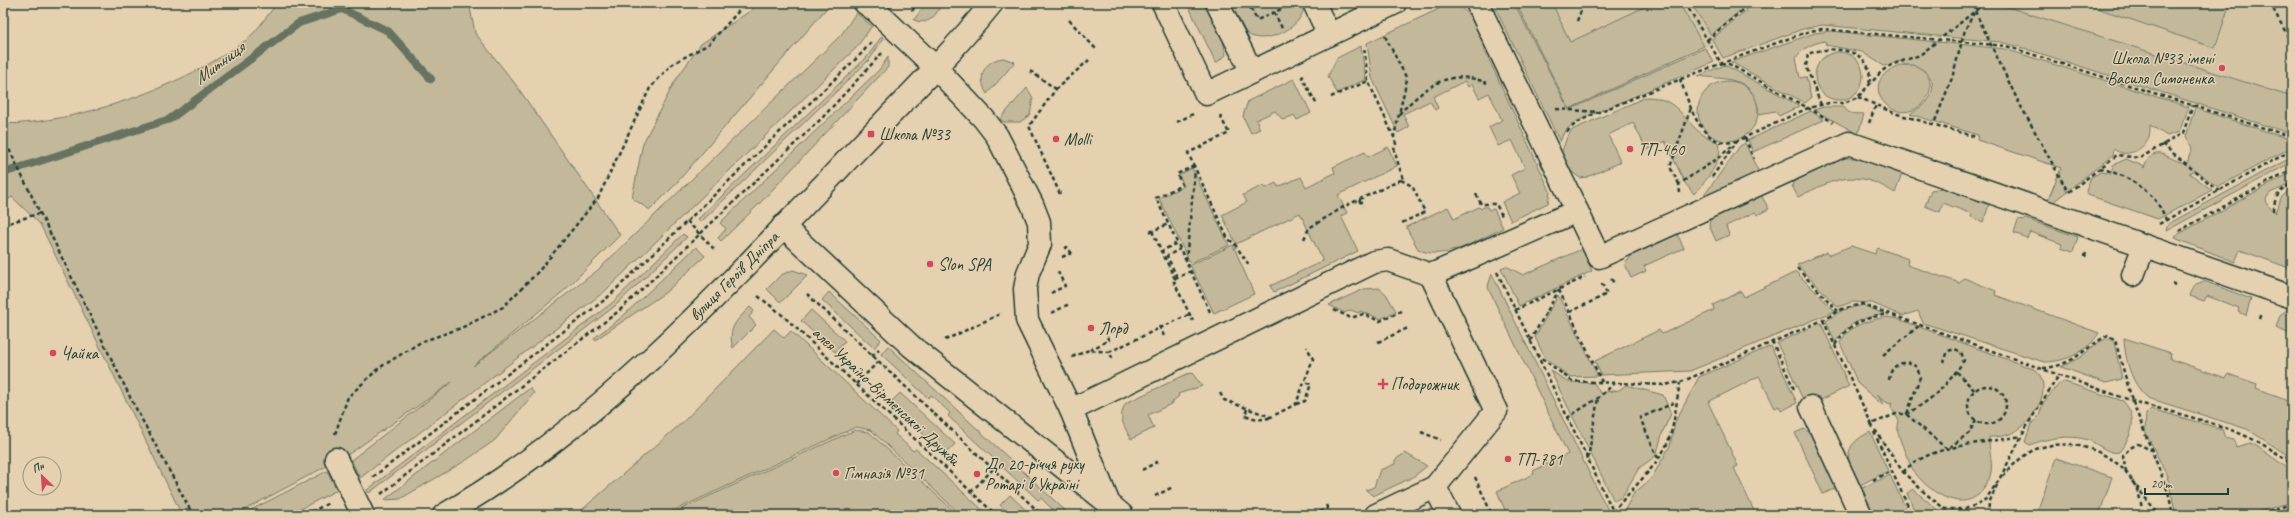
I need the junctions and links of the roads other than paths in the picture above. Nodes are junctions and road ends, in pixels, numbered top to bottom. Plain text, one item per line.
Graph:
1 (865, 3) edge
2 (992, 3) edge
3 (1163, 3) edge
4 (1216, 3) edge
5 (1314, 3) edge
6 (1395, 3) edge
7 (1477, 3) edge
8 (1329, 35) junction
9 (936, 68) junction
10 (1252, 72) junction
11 (1577, 211) junction
12 (784, 226) junction
13 (2144, 246) junction
14 (1431, 275) junction
15 (2133, 275) dead end
16 (2292, 297) edge
17 (1810, 407) dead end
18 (1071, 410) junction
19 (336, 460) road end
20 (1435, 487) junction
21 (369, 507) edge
22 (1115, 509) edge
23 (444, 515) edge
24 (1376, 515) edge
25 (1449, 515) edge
26 (1861, 515) edge

1 - 9 main road
2 - 9 main road, вулиця Героїв Дніпра
3 - 10 main road
4 - 10 main road
5 - 8 main road
6 - 8 main road
7 - 11 main road
8 - 10 main road
9 - 12 main road, вулиця Героїв Дніпра
9 - 18 main road
11 - 13 main road
11 - 14 main road
12 - 22 main road
12 - 23 main road, вулиця Героїв Дніпра
13 - 15 main road
13 - 16 main road
14 - 18 main road
14 - 20 main road
17 - 26 main road
18 - 22 main road
19 - 21 main road
20 - 24 main road
20 - 25 main road

